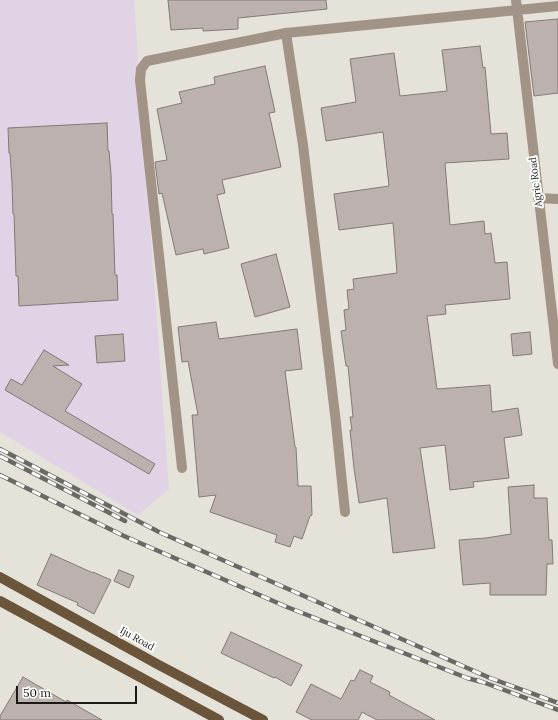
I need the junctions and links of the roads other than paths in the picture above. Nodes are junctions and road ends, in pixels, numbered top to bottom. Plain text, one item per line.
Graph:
1 (516, 0) edge
2 (558, 6) edge
3 (517, 10) junction
4 (286, 33) junction
5 (538, 198) junction
6 (558, 199) edge
7 (558, 364) edge
8 (182, 468) dead end
9 (345, 512) dead end
10 (0, 577) edge
11 (0, 601) edge
12 (219, 720) edge
13 (262, 720) edge

1 - 3 street, Agric Road
2 - 3 street
3 - 4 street
3 - 5 street, Agric Road
4 - 8 street
4 - 9 street
5 - 6 street
5 - 7 street, Agric Road
10 - 13 main road, Iju Road
11 - 12 main road

